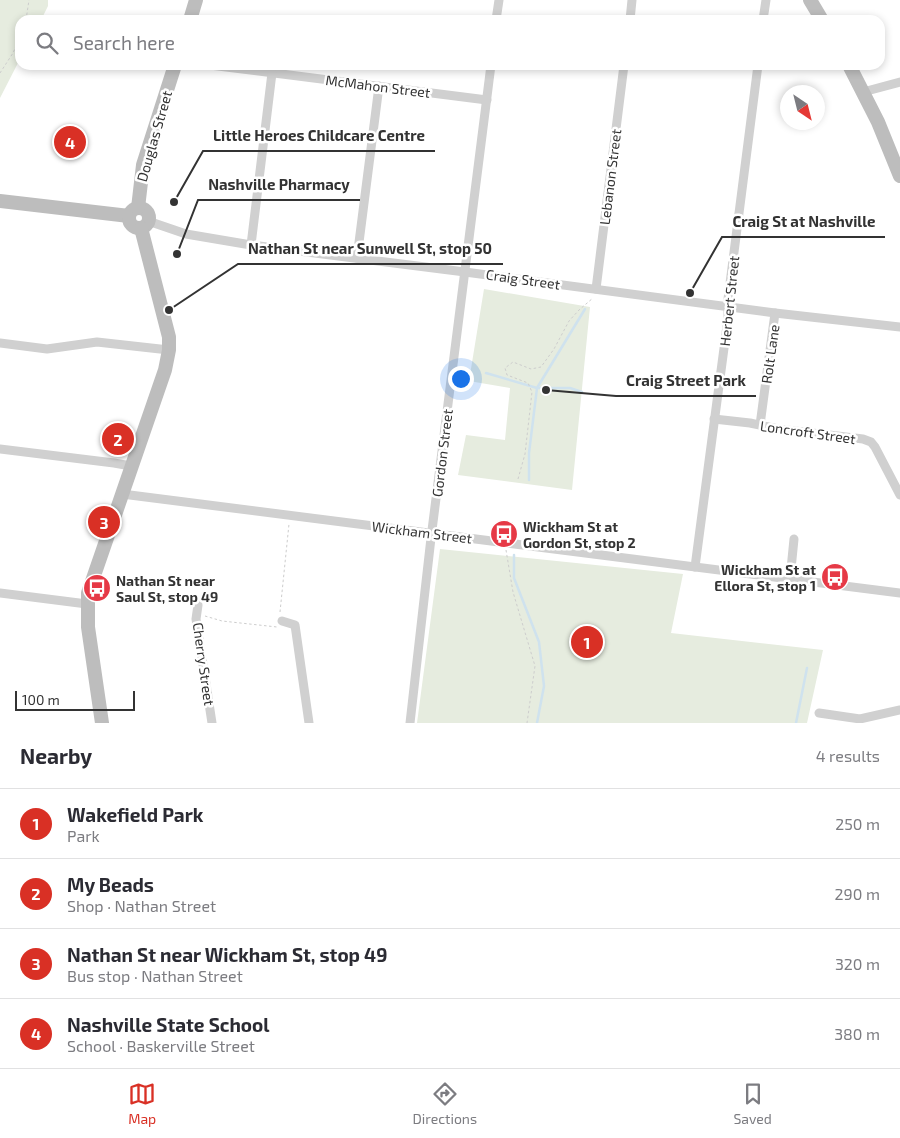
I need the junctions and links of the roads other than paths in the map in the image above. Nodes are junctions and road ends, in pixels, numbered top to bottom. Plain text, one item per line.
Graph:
1 (196, 0) edge
2 (499, 0) edge
3 (632, 0) edge
4 (766, 0) edge
5 (810, 0) edge
6 (192, 15) edge
7 (497, 15) edge
8 (630, 15) edge
9 (764, 15) edge
10 (819, 15) edge
11 (173, 70) edge
12 (249, 70) edge
13 (490, 70) edge
14 (623, 70) edge
15 (757, 70) edge
16 (852, 70) edge
17 (272, 73) junction
18 (900, 82) edge
19 (379, 86) junction
20 (863, 92) junction
21 (487, 100) junction
22 (900, 176) edge
23 (0, 201) edge
24 (134, 212) junction
25 (145, 225) junction
26 (251, 245) junction
27 (358, 258) junction
28 (465, 272) junction
29 (595, 293) junction
30 (728, 306) junction
31 (775, 313) junction
32 (900, 327) edge
33 (0, 343) edge
34 (169, 350) junction
35 (714, 419) junction
36 (760, 425) junction
37 (0, 449) edge
38 (131, 466) junction
39 (122, 494) junction
40 (900, 496) edge
41 (432, 534) junction
42 (794, 539) dead end
43 (695, 567) junction
44 (790, 579) junction
45 (0, 593) edge
46 (900, 593) edge
47 (87, 604) junction
48 (198, 609) road end
49 (282, 621) road end
50 (900, 710) edge
51 (819, 713) dead end
52 (860, 721) edge
53 (102, 723) edge
54 (212, 723) edge
55 (308, 723) edge
56 (410, 723) edge

1 - 6 street
2 - 7 street
3 - 8 street
4 - 9 street
5 - 10 street
11 - 24 street, Douglas Street
12 - 17 street, McMahon Street
13 - 21 street, Gordon Street
14 - 29 street, Lebanon Street
15 - 30 street, Herbert Street
16 - 20 street
17 - 19 street, McMahon Street
17 - 26 street
18 - 20 street
19 - 21 street, McMahon Street
19 - 27 street
20 - 22 street
21 - 28 street, Gordon Street
23 - 24 street
24 - 25 street
25 - 26 street, Craig Street
25 - 34 street
26 - 27 street, Craig Street
27 - 28 street, Craig Street
28 - 29 street, Craig Street
28 - 41 street, Gordon Street
29 - 30 street, Craig Street
30 - 31 street, Craig Street
30 - 35 street, Herbert Street
31 - 32 street, Craig Street
31 - 36 street, Rolt Lane
33 - 34 street
34 - 38 street
35 - 36 street, Loncroft Street
35 - 43 street, Herbert Street
36 - 40 street, Loncroft Street
37 - 38 street
38 - 39 street
39 - 41 street, Wickham Street
39 - 47 street
41 - 43 street, Wickham Street
41 - 56 street, Gordon Street
42 - 44 street
43 - 44 street, Wickham Street
44 - 46 street, Wickham Street
45 - 47 street
47 - 53 street
48 - 54 street, Cherry Street
49 - 55 street
50 - 52 street
51 - 52 street

